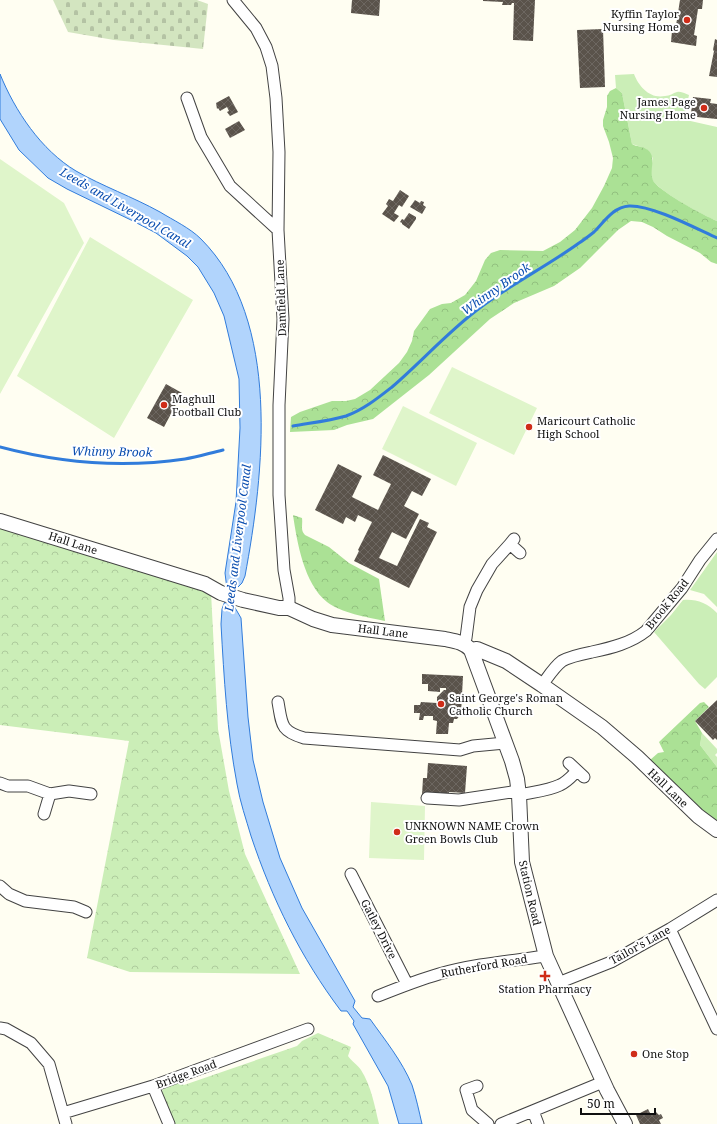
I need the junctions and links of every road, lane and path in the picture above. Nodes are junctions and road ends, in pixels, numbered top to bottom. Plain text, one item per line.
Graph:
1 (233, 0) edge
2 (187, 98) dead end
3 (278, 230) junction
4 (0, 520) edge
5 (717, 539) edge
6 (520, 553) dead end
7 (289, 608) junction
8 (466, 647) junction
9 (542, 685) junction
10 (278, 702) dead end
11 (505, 743) junction
12 (577, 770) dead end
13 (0, 783) edge
14 (518, 793) junction
15 (50, 794) junction
16 (91, 794) dead end
17 (427, 798) dead end
18 (44, 814) dead end
19 (717, 830) edge
20 (351, 874) dead end
21 (0, 886) edge
22 (717, 900) edge
23 (86, 912) dead end
24 (670, 929) junction
25 (546, 956) junction
26 (558, 983) junction
27 (407, 984) junction
28 (378, 996) dead end
29 (0, 1028) edge
30 (308, 1029) dead end
31 (717, 1029) edge
32 (603, 1082) junction
33 (153, 1086) junction
34 (477, 1086) dead end
35 (533, 1111) junction
36 (65, 1119) edge
37 (169, 1124) edge
38 (488, 1124) edge
39 (501, 1124) edge
40 (538, 1124) edge
41 (625, 1124) edge

1 - 3 street, Damfield Lane
2 - 3 street
3 - 7 street, Damfield Lane
4 - 7 street, Hall Lane
5 - 9 street, Brook Road
6 - 8 street
7 - 8 street, Hall Lane
8 - 9 street, Hall Lane
8 - 11 street, Station Road
9 - 19 street, Hall Lane
10 - 11 street
11 - 14 street, Station Road
12 - 14 street
13 - 15 street
14 - 17 street
14 - 25 street, Station Road
15 - 16 street
15 - 18 street
20 - 27 street, Gatley Drive
21 - 23 street
22 - 24 street, Tailor's Lane
24 - 26 street, Tailor's Lane
24 - 31 street
25 - 26 street, Station Road
25 - 27 street, Rutherford Road
26 - 32 street, Station Road
27 - 28 street, Rutherford Road
29 - 36 street
30 - 33 street, Bridge Road
32 - 35 street
32 - 41 street, Station Road
33 - 36 street, Bridge Road
33 - 37 street
34 - 38 street
35 - 39 street
35 - 40 street

